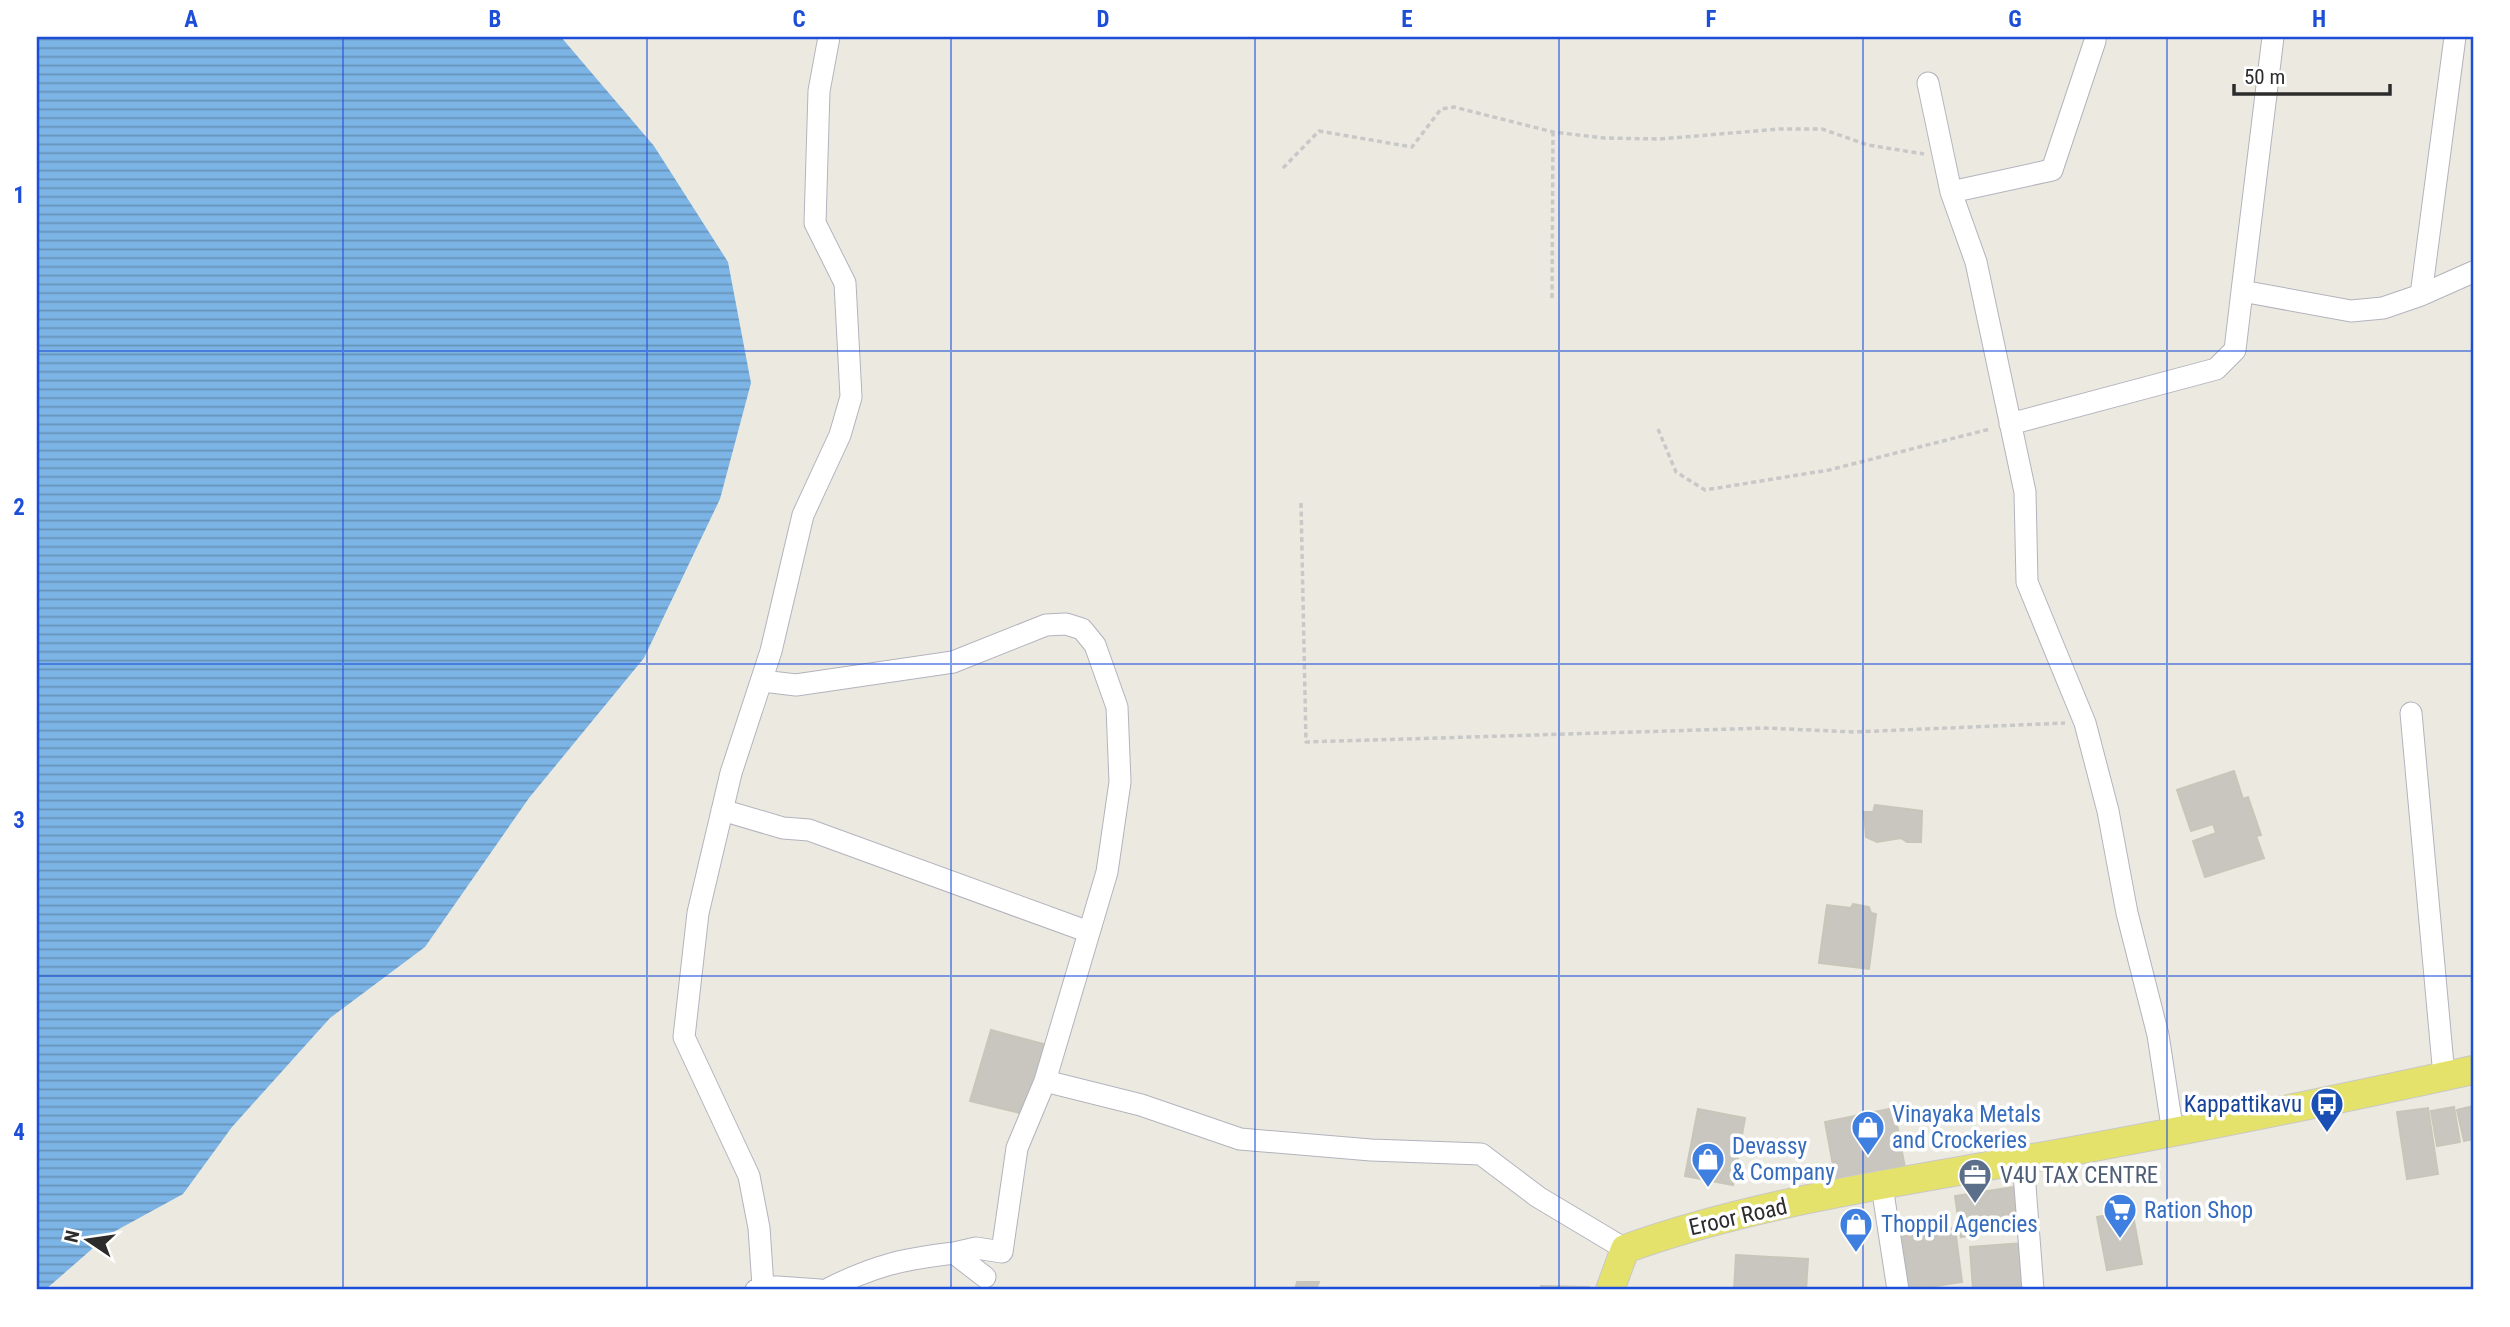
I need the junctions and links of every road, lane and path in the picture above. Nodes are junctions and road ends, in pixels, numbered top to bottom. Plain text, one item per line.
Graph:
1 (830, 37) edge
2 (2273, 37) edge
3 (2455, 37) edge
4 (2095, 41) dead end
5 (1928, 83) dead end
6 (1553, 132) junction
7 (1943, 158) junction
8 (1283, 168) dead end
9 (1951, 192) junction
10 (2473, 272) edge
11 (2242, 291) junction
12 (2421, 295) junction
13 (1552, 298) dead end
14 (2010, 424) junction
15 (1658, 429) dead end
16 (1301, 503) dead end
17 (762, 681) junction
18 (2411, 713) dead end
19 (2085, 723) junction
20 (722, 810) junction
21 (1089, 932) junction
22 (2473, 1070) edge
23 (2444, 1076) junction
24 (1045, 1081) junction
25 (2173, 1133) junction
26 (2024, 1160) junction
27 (1882, 1186) junction
28 (1625, 1249) junction
29 (954, 1253) junction
30 (985, 1277) dead end
31 (759, 1288) edge
32 (820, 1290) edge
33 (826, 1290) edge
34 (1610, 1290) edge
35 (1898, 1290) edge
36 (2033, 1290) edge

1 - 17 street
2 - 11 street
3 - 12 street
4 - 9 street
5 - 7 street
6 - 7 path
6 - 8 path
6 - 13 path
7 - 9 street
9 - 14 street
10 - 12 street
11 - 12 street
11 - 14 street
14 - 15 path
14 - 19 street
16 - 19 path
17 - 20 street
17 - 21 street
18 - 23 street
19 - 25 street
20 - 21 street
20 - 31 street
21 - 24 street
22 - 23 main road, Eroor Road
23 - 25 main road, Eroor Road
24 - 28 street
24 - 29 street
25 - 26 main road, Eroor Road
26 - 27 main road, Eroor Road
26 - 36 street
27 - 28 main road, Eroor Road
27 - 35 street
28 - 34 main road
29 - 30 street
29 - 33 street
31 - 32 street

